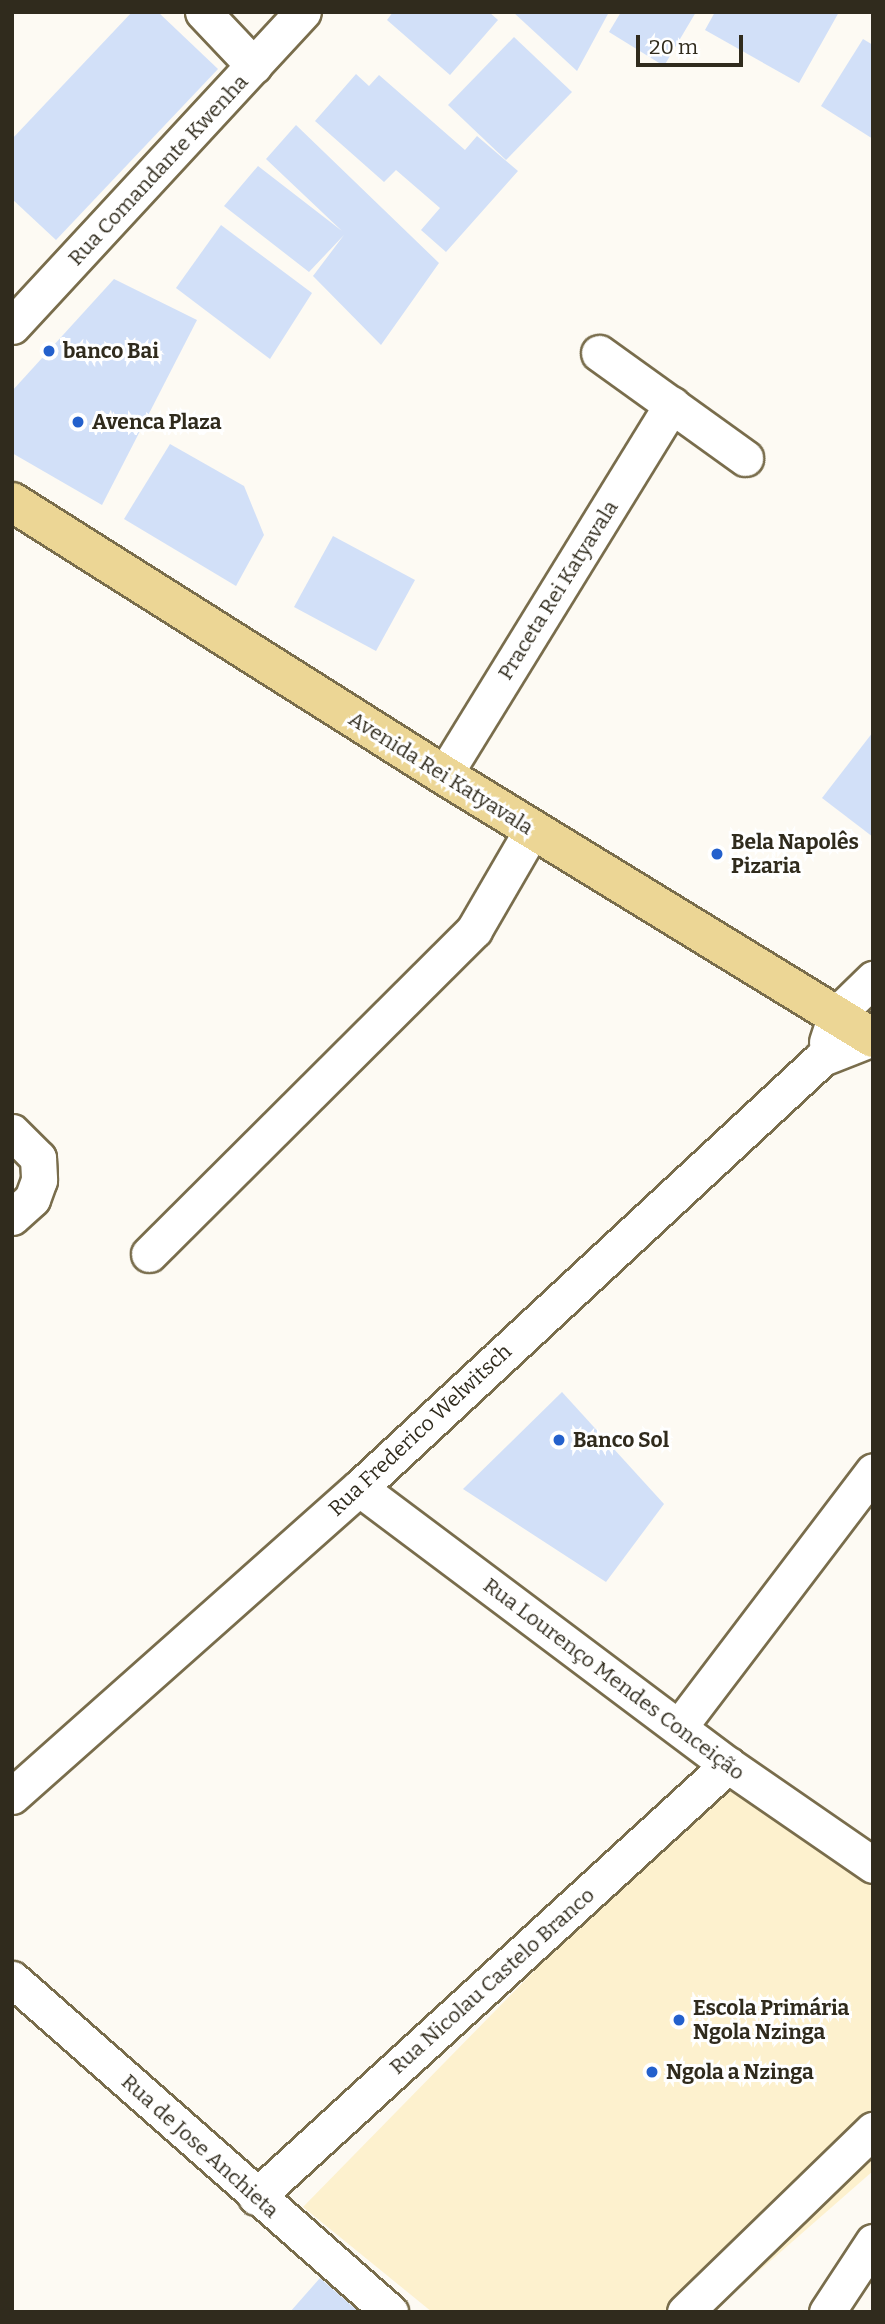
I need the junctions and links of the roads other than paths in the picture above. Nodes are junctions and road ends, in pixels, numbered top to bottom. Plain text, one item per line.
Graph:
1 (203, 12) edge
2 (303, 12) edge
3 (254, 66) junction
4 (12, 326) edge
5 (599, 353) dead end
6 (671, 405) junction
7 (745, 457) dead end
8 (12, 502) edge
9 (444, 775) junction
10 (532, 830) junction
11 (873, 979) edge
12 (836, 1015) junction
13 (873, 1038) edge
14 (822, 1058) junction
15 (12, 1132) edge
16 (12, 1217) edge
17 (149, 1254) dead end
18 (873, 1471) edge
19 (359, 1488) junction
20 (679, 1727) junction
21 (728, 1765) junction
22 (12, 1796) edge
23 (873, 1865) edge
24 (12, 1979) edge
25 (873, 2130) edge
26 (256, 2197) junction
27 (873, 2242) edge
28 (390, 2312) edge
29 (685, 2312) edge
30 (827, 2312) edge

1 - 3 street
2 - 3 street, Rua Comandante Kwenha
3 - 4 street, Rua Comandante Kwenha
5 - 6 street
6 - 7 street
6 - 9 street, Praceta Rei Katyavala
8 - 9 main road, Avenida Rei Katyavala
9 - 10 main road, Avenida Rei Katyavala
10 - 12 main road, Avenida Rei Katyavala
10 - 17 street
11 - 12 street, Rua Frederico Welwitsch
12 - 13 main road, Avenida Rei Katyavala
12 - 14 street, Rua Frederico Welwitsch
13 - 14 street, Rua Frederico Welwitsch
14 - 19 street, Rua Frederico Welwitsch
15 - 16 street
18 - 20 street
19 - 20 street, Rua Lourenço Mendes Conceição
19 - 22 street, Rua Frederico Welwitsch
20 - 21 street, Rua Lourenço Mendes Conceição
21 - 23 street, Rua Lourenço Mendes Conceição
21 - 26 street, Rua Nicolau Castelo Branco
24 - 26 street, Rua de Jose Anchieta
25 - 29 street
26 - 28 street, Rua de Jose Anchieta
27 - 30 street

